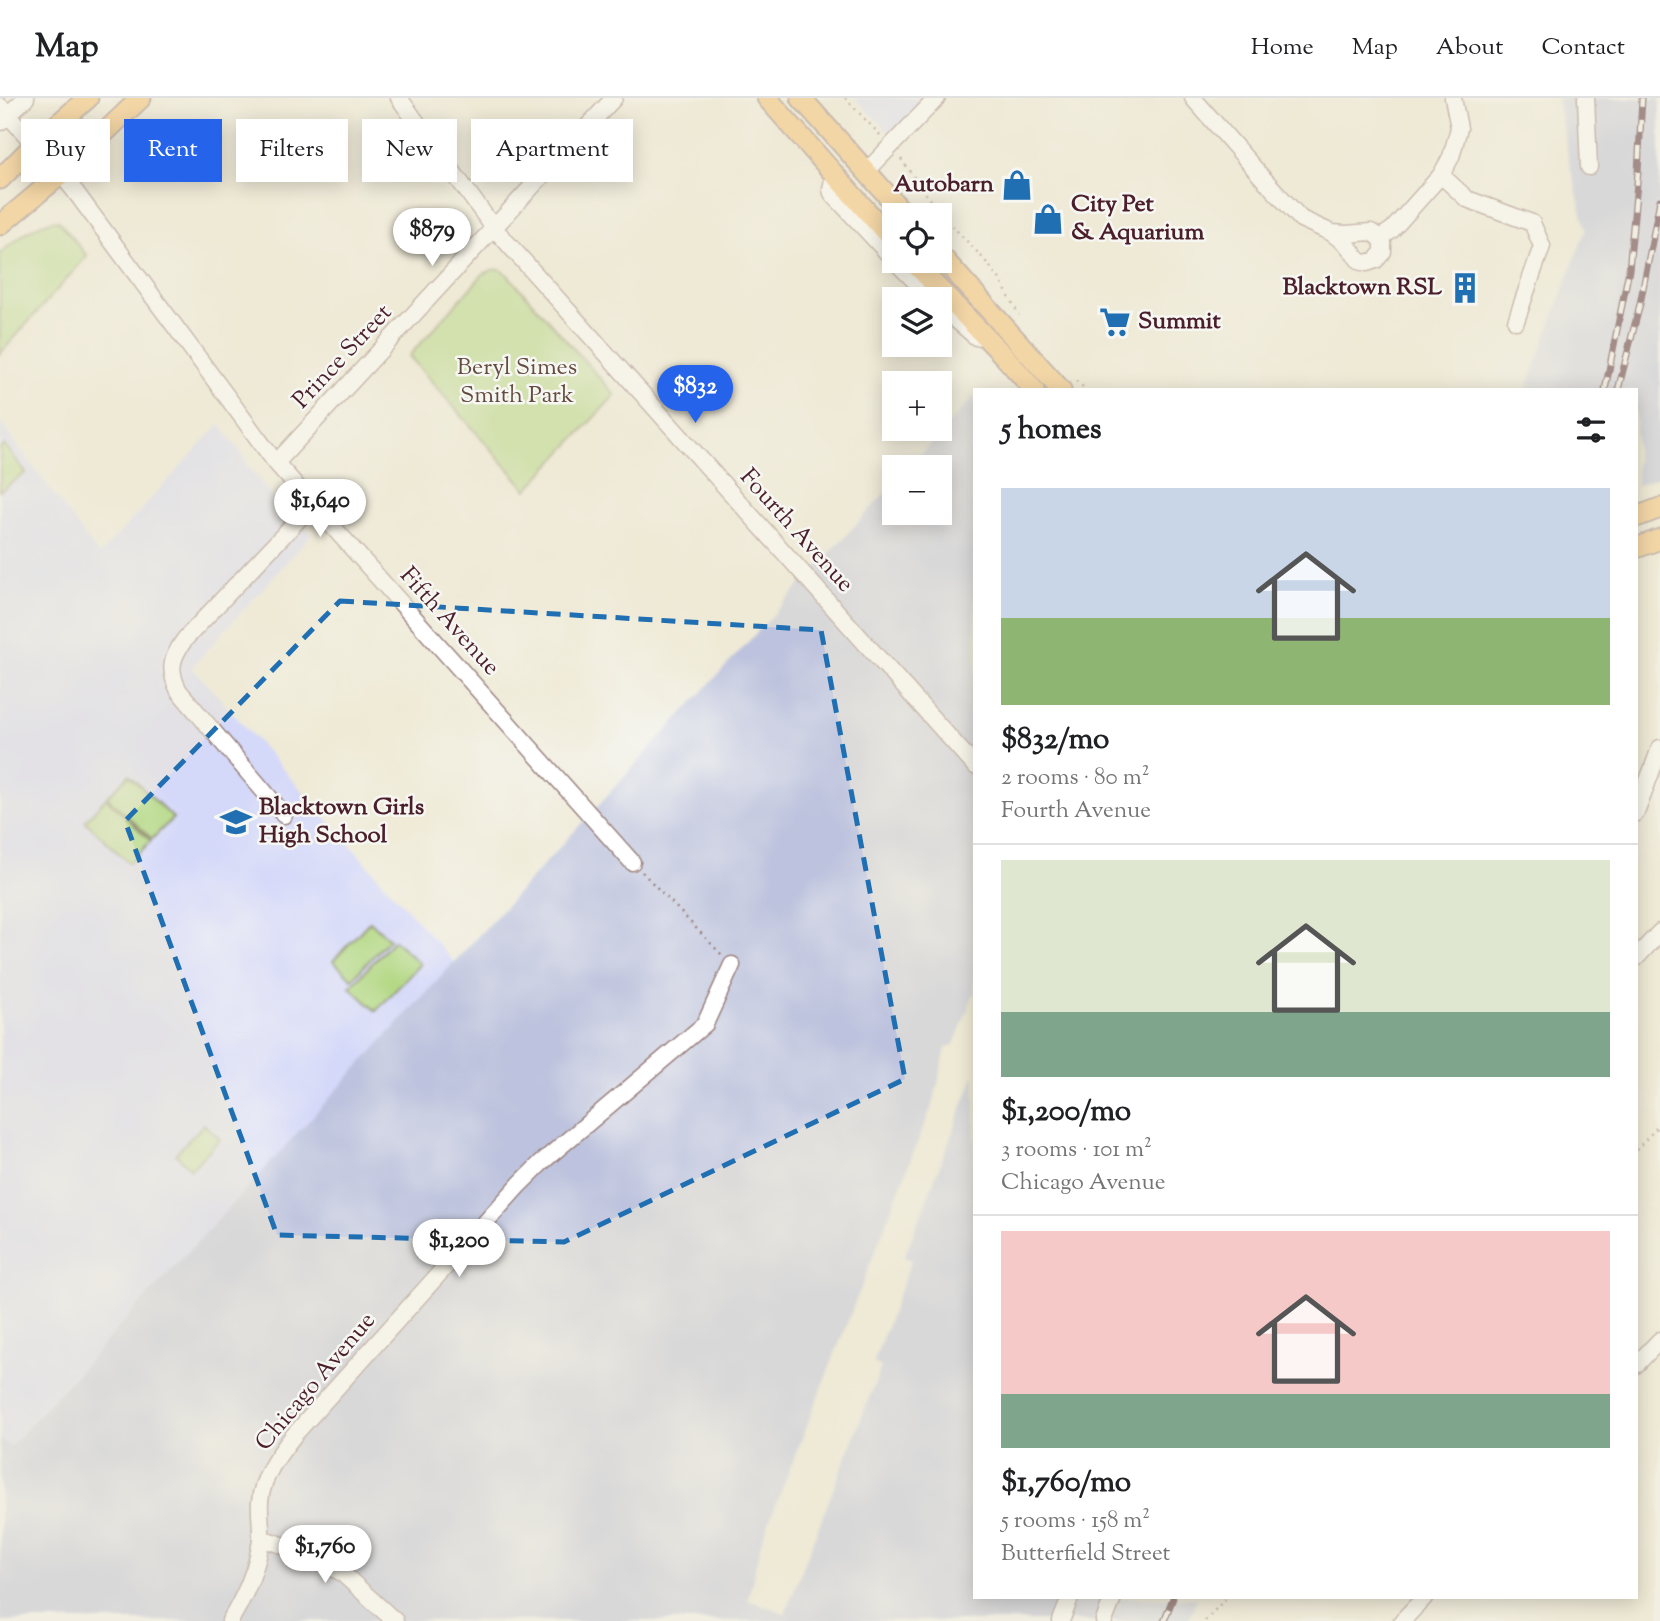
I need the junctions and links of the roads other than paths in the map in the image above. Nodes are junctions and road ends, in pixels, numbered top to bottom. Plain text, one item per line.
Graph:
1 (26, 98) edge
2 (88, 98) edge
3 (141, 98) edge
4 (399, 98) edge
5 (614, 98) edge
6 (767, 98) edge
7 (801, 98) edge
8 (937, 98) edge
9 (1193, 98) edge
10 (1453, 98) edge
11 (1586, 98) edge
12 (3, 114) edge
13 (64, 119) edge
14 (110, 127) edge
15 (21, 131) edge
16 (21, 158) edge
17 (1589, 167) dead end
18 (866, 172) junction
19 (834, 175) junction
20 (1441, 175) junction
21 (0, 179) edge
22 (51, 182) edge
23 (67, 182) edge
24 (894, 203) edge
25 (0, 225) edge
26 (494, 228) junction
27 (882, 229) edge
28 (1332, 233) junction
29 (1380, 238) junction
30 (882, 246) edge
31 (952, 267) edge
32 (908, 273) edge
33 (924, 273) edge
34 (921, 287) edge
35 (952, 317) edge
36 (1516, 321) dead end
37 (1004, 356) junction
38 (1066, 383) edge
39 (1032, 388) edge
40 (276, 463) junction
41 (313, 504) junction
42 (1660, 508) edge
43 (1638, 516) edge
44 (1660, 539) edge
45 (1638, 547) edge
46 (1660, 748) edge
47 (973, 764) edge
48 (1638, 808) edge
49 (284, 815) dead end
50 (632, 862) road end
51 (1660, 932) edge
52 (1639, 953) edge
53 (732, 965) road end
54 (1660, 1340) edge
55 (1638, 1363) edge
56 (261, 1538) junction
57 (1070, 1599) edge
58 (1113, 1599) edge
59 (1422, 1599) edge
60 (230, 1621) edge
61 (395, 1621) edge
62 (1061, 1621) edge
63 (1104, 1621) edge
64 (1402, 1621) edge

1 - 12 street
2 - 13 main road
3 - 14 main road
4 - 26 street, Fourth Avenue
5 - 26 street, Prince Street
6 - 19 main road
7 - 18 main road
8 - 18 street
9 - 28 street
10 - 20 street
11 - 17 street
12 - 15 street, Fifth Avenue
16 - 21 main road
18 - 24 main road
19 - 27 main road
19 - 30 street
20 - 29 street
20 - 36 street
22 - 25 main road
23 - 40 street, Fifth Avenue
26 - 40 street, Prince Street
26 - 47 street, Fourth Avenue
28 - 29 street
28 - 29 street
31 - 38 main road
32 - 34 street
33 - 37 main road
35 - 37 street
37 - 39 main road
40 - 41 street, Fifth Avenue
41 - 49 street
41 - 50 street, Fifth Avenue
42 - 43 main road
44 - 45 main road
46 - 48 street
51 - 52 street
53 - 56 street, Chicago Avenue
54 - 55 street
56 - 60 street, Chicago Avenue
56 - 61 street
57 - 62 street
58 - 63 street
59 - 64 street

